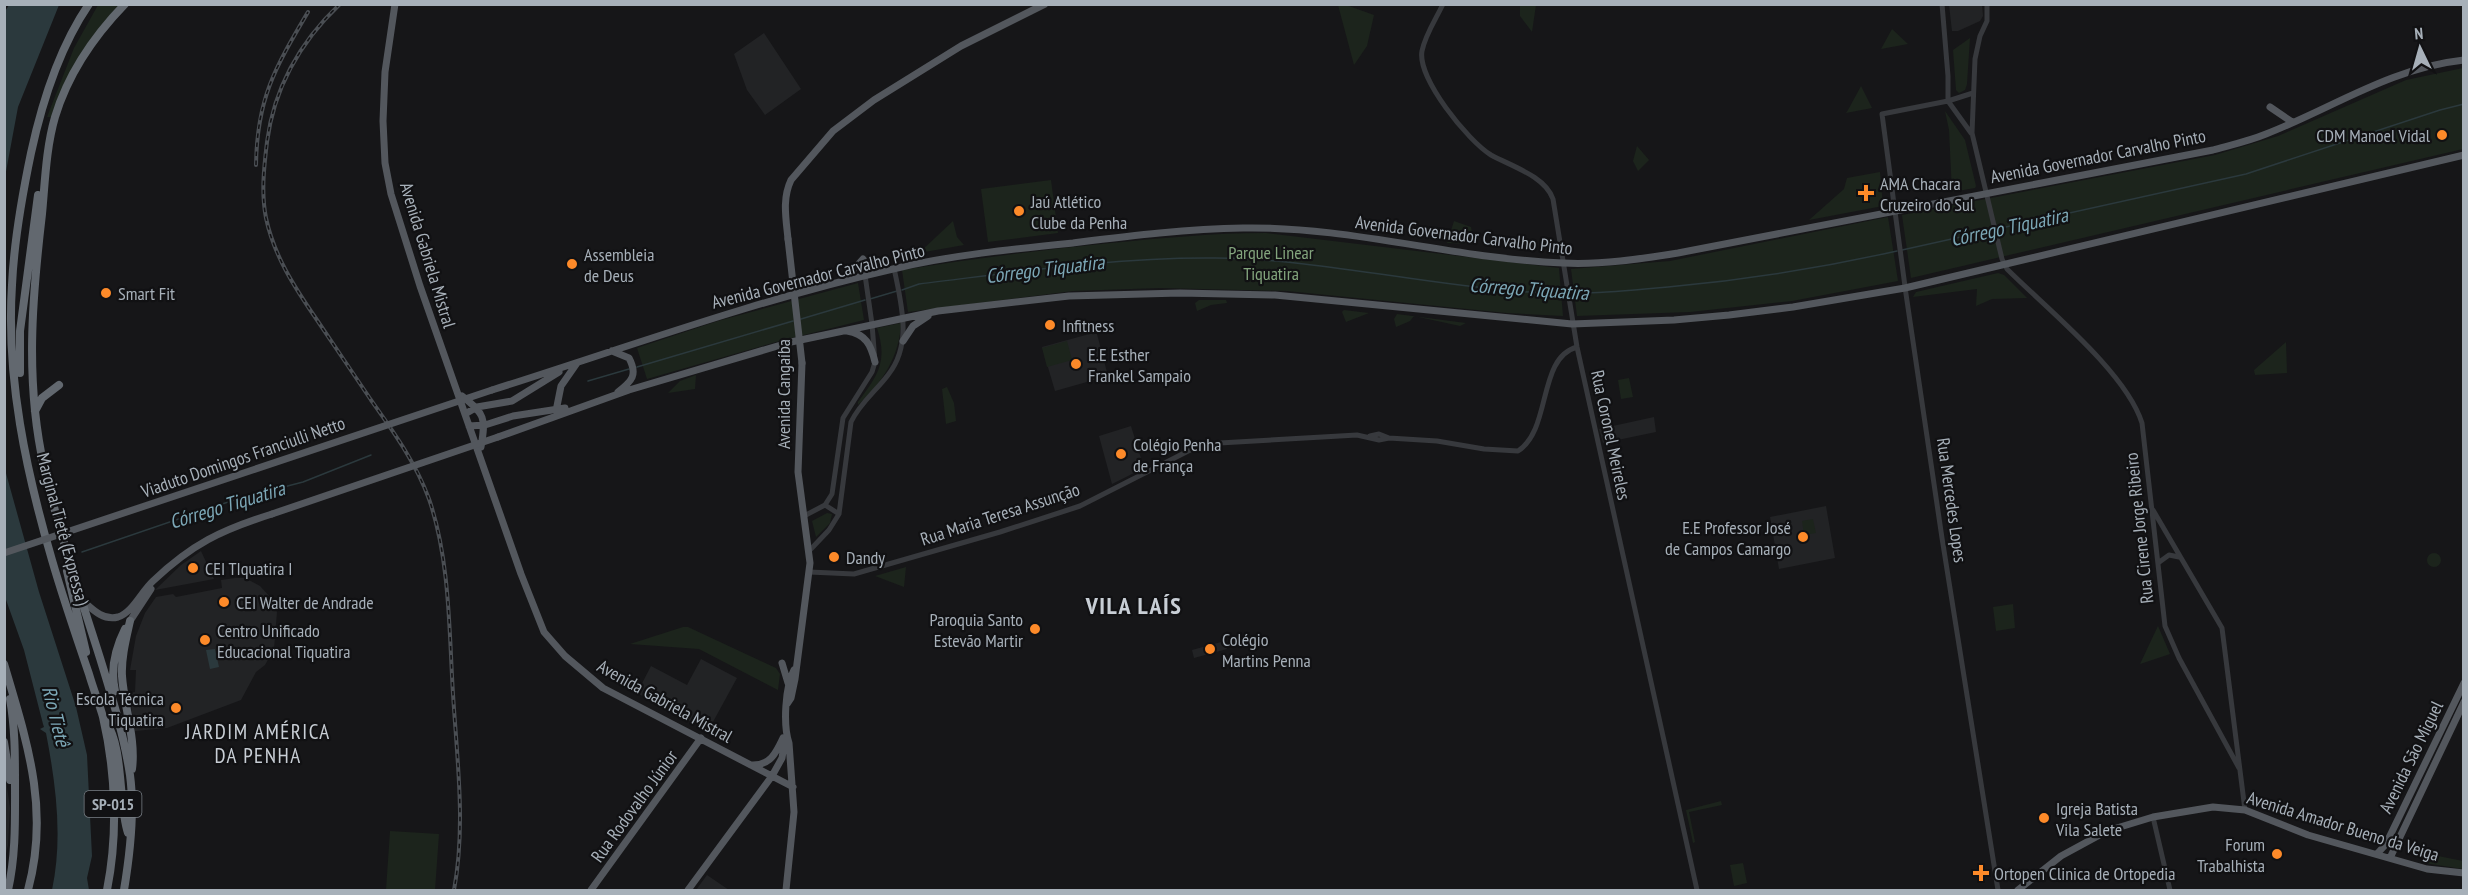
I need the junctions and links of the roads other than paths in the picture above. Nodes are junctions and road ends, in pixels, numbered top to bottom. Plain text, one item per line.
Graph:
1 (89, 4) edge
2 (125, 4) edge
3 (395, 4) edge
4 (399, 4) edge
5 (1045, 4) edge
6 (1443, 4) edge
7 (1942, 4) edge
8 (1987, 4) edge
9 (394, 16) junction
10 (2463, 60) edge
11 (1973, 93) junction
12 (1948, 101) junction
13 (2270, 107) dead end
14 (55, 118) junction
15 (2292, 122) junction
16 (1972, 133) junction
17 (2463, 155) edge
18 (1985, 193) junction
19 (1894, 211) junction
20 (863, 259) dead end
21 (1564, 263) junction
22 (2004, 265) junction
23 (895, 271) junction
24 (864, 275) junction
25 (843, 280) junction
26 (1905, 288) junction
27 (938, 311) junction
28 (903, 316) junction
29 (872, 320) junction
30 (1572, 324) junction
31 (842, 330) junction
32 (903, 341) junction
33 (1577, 347) junction
34 (612, 351) junction
35 (875, 362) junction
36 (577, 363) junction
37 (568, 366) junction
38 (31, 370) junction
39 (492, 390) joint
40 (457, 392) junction
41 (614, 395) junction
42 (477, 407) junction
43 (555, 413) junction
44 (465, 414) junction
45 (34, 415) junction
46 (19, 419) junction
47 (485, 425) junction
48 (469, 426) junction
49 (480, 452) junction
50 (825, 504) junction
51 (2152, 509) junction
52 (839, 514) junction
53 (804, 516) junction
54 (64, 543) junction
55 (810, 550) junction
56 (4, 553) edge
57 (2179, 556) junction
58 (2158, 562) junction
59 (809, 572) junction
60 (161, 574) junction
61 (82, 600) junction
62 (130, 621) junction
63 (85, 661) junction
64 (782, 663) dead end
65 (4, 664) edge
66 (795, 668) junction
67 (4, 675) edge
68 (2463, 683) edge
69 (789, 685) junction
70 (2463, 702) edge
71 (787, 704) junction
72 (117, 716) junction
73 (103, 717) junction
74 (786, 733) junction
75 (701, 738) junction
76 (4, 742) edge
77 (750, 765) junction
78 (2239, 768) junction
79 (130, 775) junction
80 (772, 776) junction
81 (793, 787) junction
82 (15, 807) junction
83 (2245, 810) junction
84 (2153, 817) junction
85 (130, 839) junction
86 (2386, 844) junction
87 (2377, 854) junction
88 (2387, 858) junction
89 (2463, 873) edge
90 (8, 891) edge
91 (28, 891) edge
92 (107, 891) edge
93 (124, 891) edge
94 (591, 891) edge
95 (688, 891) edge
96 (786, 891) edge
97 (1697, 891) edge
98 (1998, 891) edge
99 (2018, 891) edge
100 (2170, 891) edge

1 - 46 highway, Marginal Tietê (Expressa) / SP-015
2 - 14 highway
3 - 9 main road, Avenida Gabriela Mistral
4 - 9 main road, Avenida Gabriela Mistral
5 - 53 main road, Avenida Cangaíba, bridge
6 - 21 street, Rua Coronel Meireles
7 - 12 street
8 - 11 street
9 - 40 main road, Avenida Gabriela Mistral
10 - 15 main road, Avenida Governador Carvalho Pinto
11 - 12 street
11 - 16 street
12 - 16 street
12 - 19 street, Rua Mercedes Lopes
13 - 15 main road
14 - 38 highway
14 - 46 highway
15 - 18 main road, Avenida Governador Carvalho Pinto
16 - 18 street
17 - 22 main road
18 - 19 main road, Avenida Governador Carvalho Pinto
18 - 22 street
19 - 21 main road, Avenida Governador Carvalho Pinto
19 - 26 street, Rua Mercedes Lopes
20 - 25 main road
21 - 23 main road, Avenida Governador Carvalho Pinto
21 - 30 street, Rua Coronel Meireles
22 - 26 main road
22 - 51 street, Rua Cirene Jorge Ribeiro
23 - 24 main road, Avenida Governador Carvalho Pinto
23 - 28 street
24 - 25 main road, Avenida Governador Carvalho Pinto
24 - 29 street
25 - 34 main road, Avenida Governador Carvalho Pinto
26 - 30 main road
26 - 98 street, Rua Mercedes Lopes
27 - 28 main road
27 - 30 main road
27 - 32 main road
28 - 29 main road
28 - 32 street
29 - 31 main road
29 - 35 street
30 - 33 street, Rua Coronel Meireles
31 - 35 main road
31 - 41 main road
32 - 52 street
33 - 59 street, Rua Maria Teresa Assunção
33 - 97 street, Rua Coronel Meireles
34 - 36 main road, Avenida Governador Carvalho Pinto
34 - 41 main road
35 - 50 street
36 - 37 main road, Avenida Governador Carvalho Pinto
36 - 43 main road
37 - 39 main road, Avenida Governador Carvalho Pinto
37 - 42 main road
38 - 45 highway
38 - 45 highway
39 - 56 main road, Viaduto Domingos Franciulli Netto, bridge
40 - 42 main road
40 - 44 main road, Avenida Gabriela Mistral
41 - 43 main road
42 - 44 main road
42 - 47 main road
43 - 47 main road
43 - 60 main road, bridge
44 - 48 main road, Avenida Gabriela Mistral
45 - 54 highway
46 - 63 highway, Marginal Tietê (Expressa) / SP-015
47 - 48 main road
47 - 49 main road, Avenida Gabriela Mistral
48 - 49 main road, Avenida Gabriela Mistral
49 - 75 main road, Avenida Gabriela Mistral
50 - 52 street
50 - 53 street
51 - 57 street
51 - 58 street, Rua Cirene Jorge Ribeiro
52 - 55 street
53 - 55 main road, Avenida Cangaíba
54 - 61 highway
54 - 63 highway
55 - 59 main road, Avenida Cangaíba
57 - 58 street
57 - 78 street
58 - 78 street, Rua Cirene Jorge Ribeiro
59 - 66 main road, Avenida Cangaíba
60 - 61 main road
60 - 62 main road
61 - 72 highway
62 - 72 highway
62 - 79 highway
63 - 73 highway, Marginal Tietê (Expressa) / SP-015
64 - 69 main road
65 - 91 highway
66 - 69 main road, Avenida Cangaíba
66 - 71 main road, Avenida Cangaíba
67 - 82 highway
68 - 86 main road, Avenida São Miguel
69 - 71 main road, Avenida Cangaíba
70 - 88 main road, Avenida São Miguel
71 - 74 main road, Avenida Cangaíba
72 - 79 highway
73 - 85 highway
73 - 92 highway, Marginal Tietê (Expressa) / SP-015
74 - 77 main road
74 - 80 main road
74 - 81 main road, Avenida Cangaíba
75 - 77 main road, Avenida Gabriela Mistral
75 - 94 main road, Rua Rodovalho Júnior
76 - 82 highway
77 - 80 main road, Avenida Gabriela Mistral
78 - 83 street
79 - 85 highway
80 - 81 main road, Avenida Gabriela Mistral
80 - 95 main road
81 - 96 main road, Avenida Cangaíba
82 - 90 highway
83 - 84 main road, Avenida Amador Bueno da Veiga
83 - 87 main road, Avenida Amador Bueno da Veiga
84 - 99 main road, Avenida Amador Bueno da Veiga
84 - 100 street
85 - 93 highway
86 - 87 main road, Avenida São Miguel
86 - 88 main road, Avenida São Miguel
87 - 88 main road, Avenida Amador Bueno da Veiga
88 - 89 main road, Avenida Amador Bueno da Veiga

